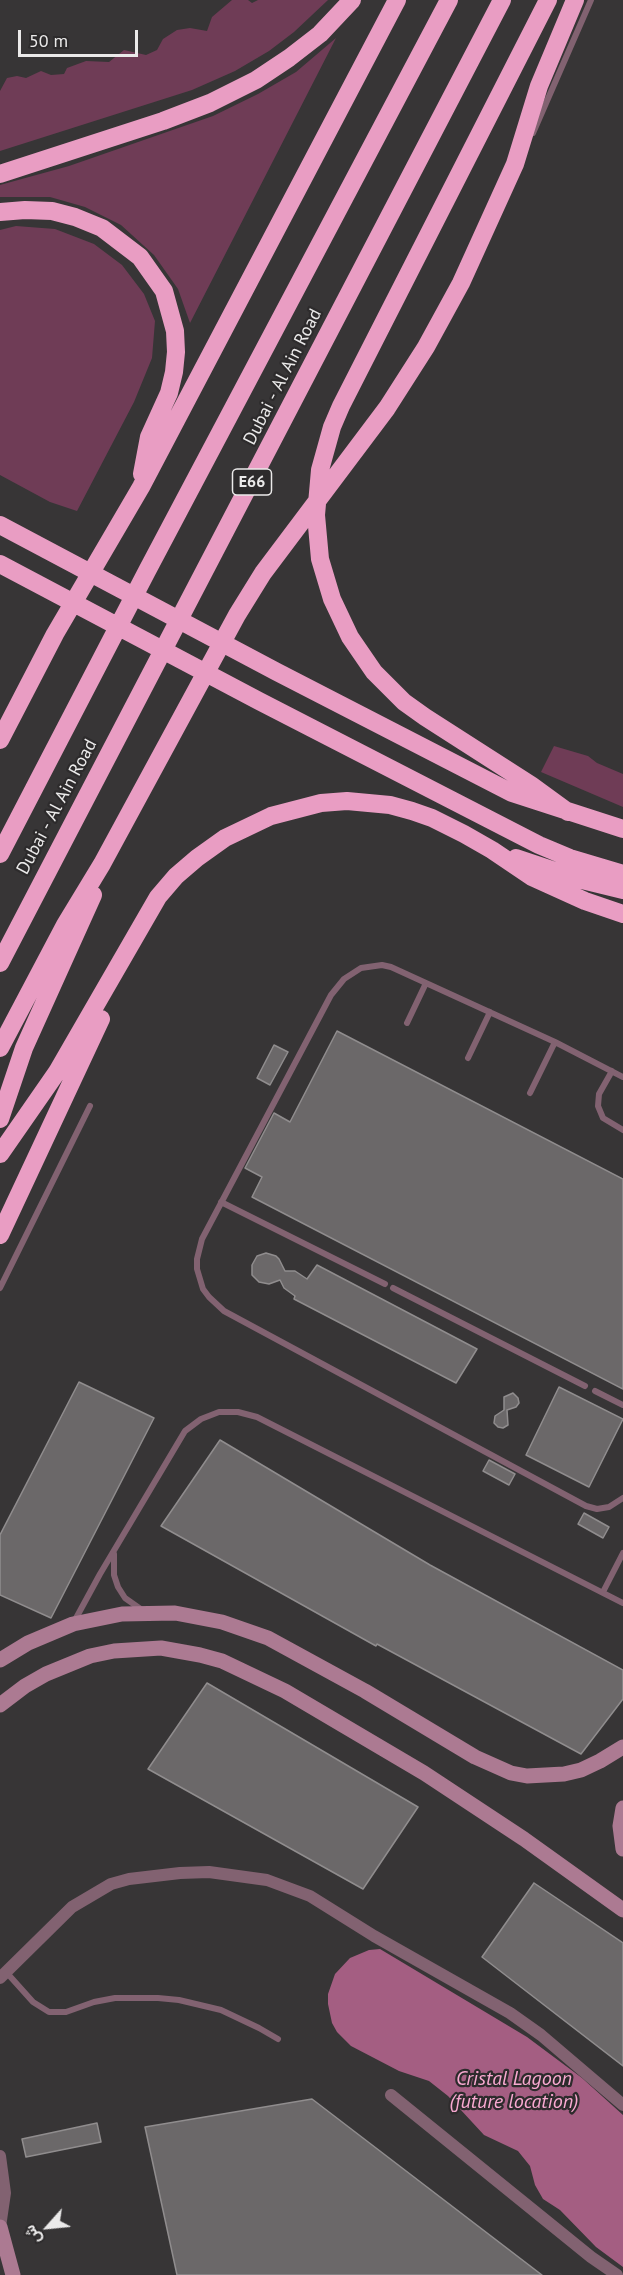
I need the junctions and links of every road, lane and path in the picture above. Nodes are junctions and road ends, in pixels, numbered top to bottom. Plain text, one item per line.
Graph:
1 (352, 0) edge
2 (397, 0) edge
3 (449, 0) edge
4 (502, 0) edge
5 (548, 0) edge
6 (575, 0) edge
7 (591, 0) edge
8 (515, 164) junction
9 (0, 174) edge
10 (0, 212) edge
11 (141, 487) junction
12 (0, 525) edge
13 (0, 564) edge
14 (0, 740) edge
15 (568, 812) junction
16 (623, 830) edge
17 (492, 850) junction
18 (0, 854) edge
19 (102, 864) junction
20 (623, 874) edge
21 (623, 890) edge
22 (623, 914) edge
23 (133, 940) junction
24 (0, 963) edge
25 (426, 983) junction
26 (490, 1012) junction
27 (407, 1023) dead end
28 (555, 1042) junction
29 (0, 1048) edge
30 (468, 1058) dead end
31 (612, 1071) junction
32 (623, 1077) edge
33 (530, 1093) dead end
34 (90, 1106) dead end
35 (0, 1119) edge
36 (623, 1130) edge
37 (0, 1154) edge
38 (221, 1202) junction
39 (0, 1235) edge
40 (385, 1284) dead end
41 (0, 1288) edge
42 (393, 1288) dead end
43 (585, 1386) dead end
44 (594, 1391) dead end
45 (623, 1405) edge
46 (623, 1498) edge
47 (115, 1550) junction
48 (623, 1554) edge
49 (603, 1592) junction
50 (623, 1603) edge
51 (146, 1612) junction
52 (73, 1624) junction
53 (0, 1660) edge
54 (0, 1705) edge
55 (623, 1747) edge
56 (623, 1808) edge
57 (623, 1849) edge
58 (623, 1910) edge
59 (3, 1976) edge
60 (278, 2039) dead end
61 (392, 2095) dead end
62 (623, 2104) edge
63 (0, 2156) edge
64 (0, 2227) edge
65 (13, 2275) edge
66 (617, 2275) edge

1 - 9 highway
2 - 11 highway
3 - 18 highway, Dubai - Al Ain Road
4 - 24 highway, Dubai - Al Ain Road / E66
5 - 15 highway
6 - 8 highway
7 - 8 lane
8 - 19 highway
10 - 11 highway
11 - 14 highway
12 - 15 highway
13 - 20 highway
15 - 16 highway
17 - 21 highway
17 - 22 highway
17 - 23 highway
19 - 29 highway
19 - 35 highway
23 - 37 highway
23 - 39 highway
25 - 26 lane
25 - 27 lane
25 - 38 lane
26 - 28 lane
26 - 30 lane
28 - 31 lane
28 - 33 lane
31 - 32 lane
31 - 36 lane
34 - 41 lane
38 - 40 lane
38 - 46 lane
42 - 43 lane
44 - 45 lane
47 - 49 lane
47 - 51 lane
47 - 52 lane
48 - 49 lane
49 - 50 lane
51 - 52 street
51 - 55 street
52 - 53 street
54 - 58 street
56 - 57 street
59 - 60 lane
59 - 62 street
61 - 66 street
63 - 64 street
64 - 65 street

